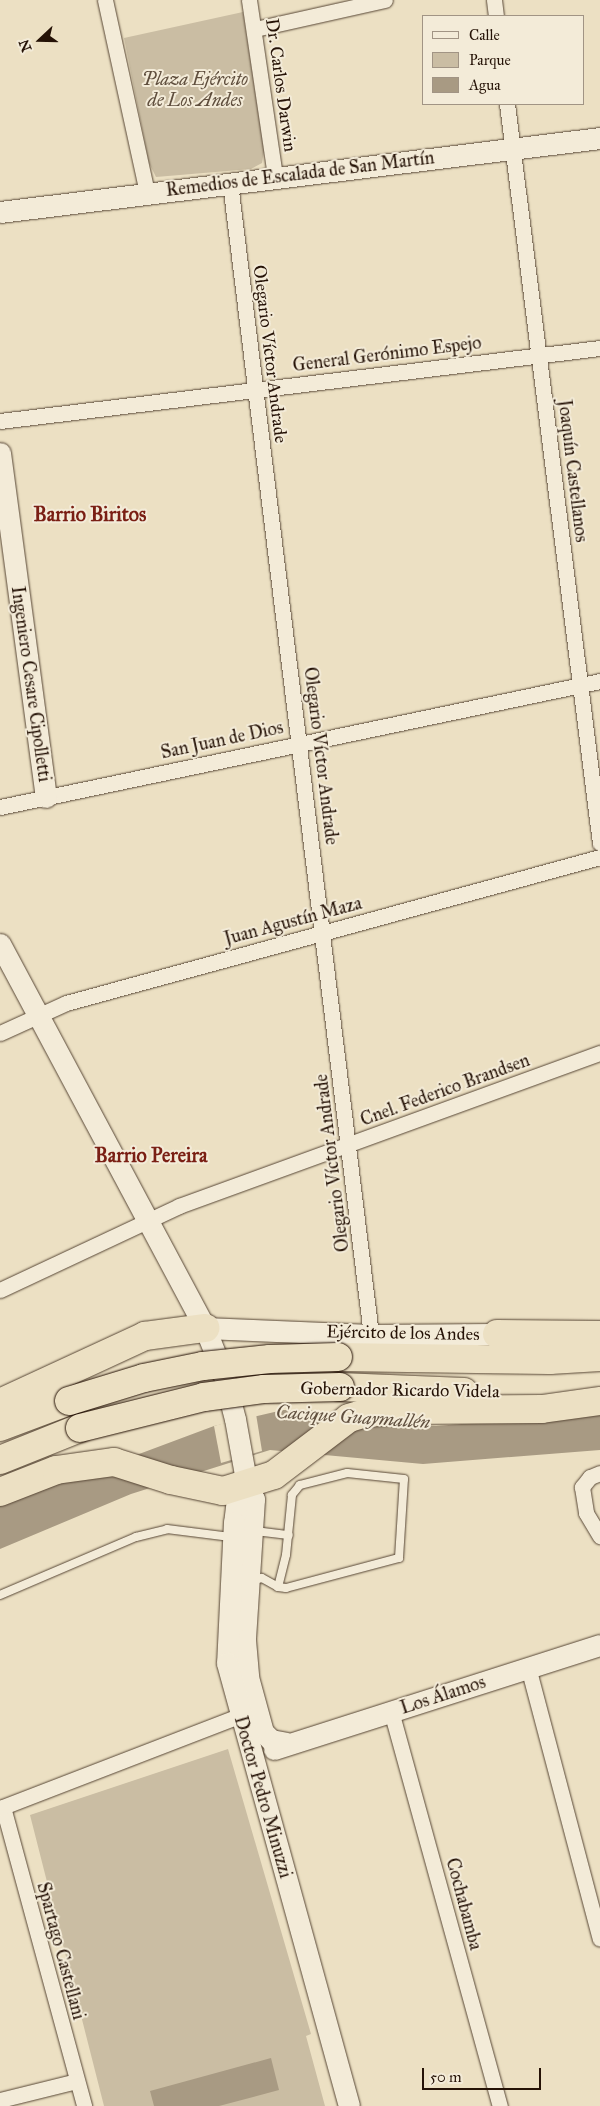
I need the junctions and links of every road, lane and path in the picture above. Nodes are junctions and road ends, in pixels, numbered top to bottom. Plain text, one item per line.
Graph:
1 (105, 0) edge
2 (249, 0) edge
3 (385, 0) edge
4 (494, 0) edge
5 (496, 15) edge
6 (255, 29) junction
7 (507, 105) edge
8 (600, 138) edge
9 (512, 149) junction
10 (275, 176) junction
11 (230, 183) junction
12 (148, 193) junction
13 (0, 212) edge
14 (600, 348) edge
15 (538, 355) junction
16 (256, 388) junction
17 (0, 421) edge
18 (0, 452) edge
19 (600, 681) edge
20 (580, 684) junction
21 (300, 742) junction
22 (46, 797) junction
23 (0, 807) edge
24 (600, 843) edge
25 (600, 857) edge
26 (324, 932) junction
27 (0, 944) edge
28 (38, 1014) junction
29 (0, 1033) edge
30 (600, 1053) edge
31 (349, 1146) junction
32 (147, 1219) junction
33 (0, 1290) edge
34 (600, 1321) edge
35 (205, 1328) junction
36 (497, 1334) junction
37 (371, 1335) junction
38 (600, 1335) edge
39 (600, 1357) edge
40 (600, 1391) edge
41 (600, 1401) edge
42 (0, 1403) edge
43 (0, 1427) edge
44 (0, 1460) edge
45 (600, 1474) edge
46 (247, 1486) junction
47 (0, 1492) edge
48 (289, 1535) junction
49 (247, 1536) junction
50 (600, 1536) edge
51 (248, 1582) junction
52 (278, 1587) junction
53 (0, 1595) edge
54 (600, 1645) edge
55 (528, 1668) junction
56 (252, 1695) junction
57 (391, 1711) junction
58 (239, 1716) junction
59 (286, 1743) junction
60 (259, 1774) junction
61 (1, 1807) edge
62 (600, 1939) edge
63 (77, 2081) junction
64 (0, 2100) edge
65 (84, 2106) edge
66 (349, 2106) edge
67 (500, 2106) edge

1 - 12 street
2 - 6 street, Dr. Carlos Darwin
3 - 6 street
4 - 5 street
6 - 10 street, Dr. Carlos Darwin
7 - 9 street, Joaquín Castellanos
8 - 9 street, Remedios de Escalada de San Martín
9 - 10 street, Remedios de Escalada de San Martín
9 - 15 street, Joaquín Castellanos
10 - 11 street, Remedios de Escalada de San Martín
11 - 12 street, Remedios de Escalada de San Martín
11 - 16 street, Olegario Víctor Andrade
12 - 13 street, Remedios de Escalada de San Martín
14 - 15 street, General Gerónimo Espejo
15 - 16 street, General Gerónimo Espejo
15 - 20 street, Joaquín Castellanos
16 - 17 street, General Gerónimo Espejo
16 - 21 street, Olegario Víctor Andrade
18 - 22 street, Ingeniero Cesare Cipolletti
19 - 20 street, San Juan de Dios
20 - 21 street, San Juan de Dios
20 - 24 street, Joaquín Castellanos
21 - 22 street, San Juan de Dios
21 - 26 street, Olegario Víctor Andrade
22 - 23 street, San Juan de Dios
25 - 26 street, Juan Agustín Maza
26 - 28 street, Juan Agustín Maza
26 - 31 street, Olegario Víctor Andrade
27 - 28 street, Doctor Pedro Minuzzi
28 - 29 street, Juan Agustín Maza
28 - 32 street, Doctor Pedro Minuzzi
30 - 31 street, Cnel. Federico Brandsen
31 - 32 street, Cnel. Federico Brandsen
31 - 37 street, Olegario Víctor Andrade
32 - 33 street, Cnel. Federico Brandsen
32 - 35 street, Doctor Pedro Minuzzi
34 - 36 street, Ejército de los Andes
35 - 37 street, Ejército de los Andes
35 - 42 highway
35 - 46 street, Doctor Pedro Minuzzi
36 - 37 street, Ejército de los Andes
36 - 38 highway
39 - 43 highway, Gobernador Ricardo Videla, bridge
40 - 44 highway, Gobernador Ricardo Videla, bridge
41 - 46 highway
45 - 50 street
46 - 47 highway
46 - 49 street, Doctor Pedro Minuzzi
48 - 49 lane
48 - 52 lane
48 - 52 lane
49 - 51 street, Doctor Pedro Minuzzi
49 - 53 lane
49 - 58 street, Doctor Pedro Minuzzi
51 - 52 lane
51 - 56 street, Doctor Pedro Minuzzi
54 - 55 street, Los Álamos
55 - 57 street, Los Álamos
55 - 62 street
56 - 58 street
56 - 59 street, Doctor Pedro Minuzzi
57 - 59 street, Los Álamos
57 - 67 street, Cochabamba
58 - 60 street, Doctor Pedro Minuzzi
58 - 61 street
59 - 60 street, Los Álamos
60 - 66 street, Doctor Pedro Minuzzi
61 - 63 street, Spartago Castellani
63 - 64 street
63 - 65 street, Spartago Castellani

